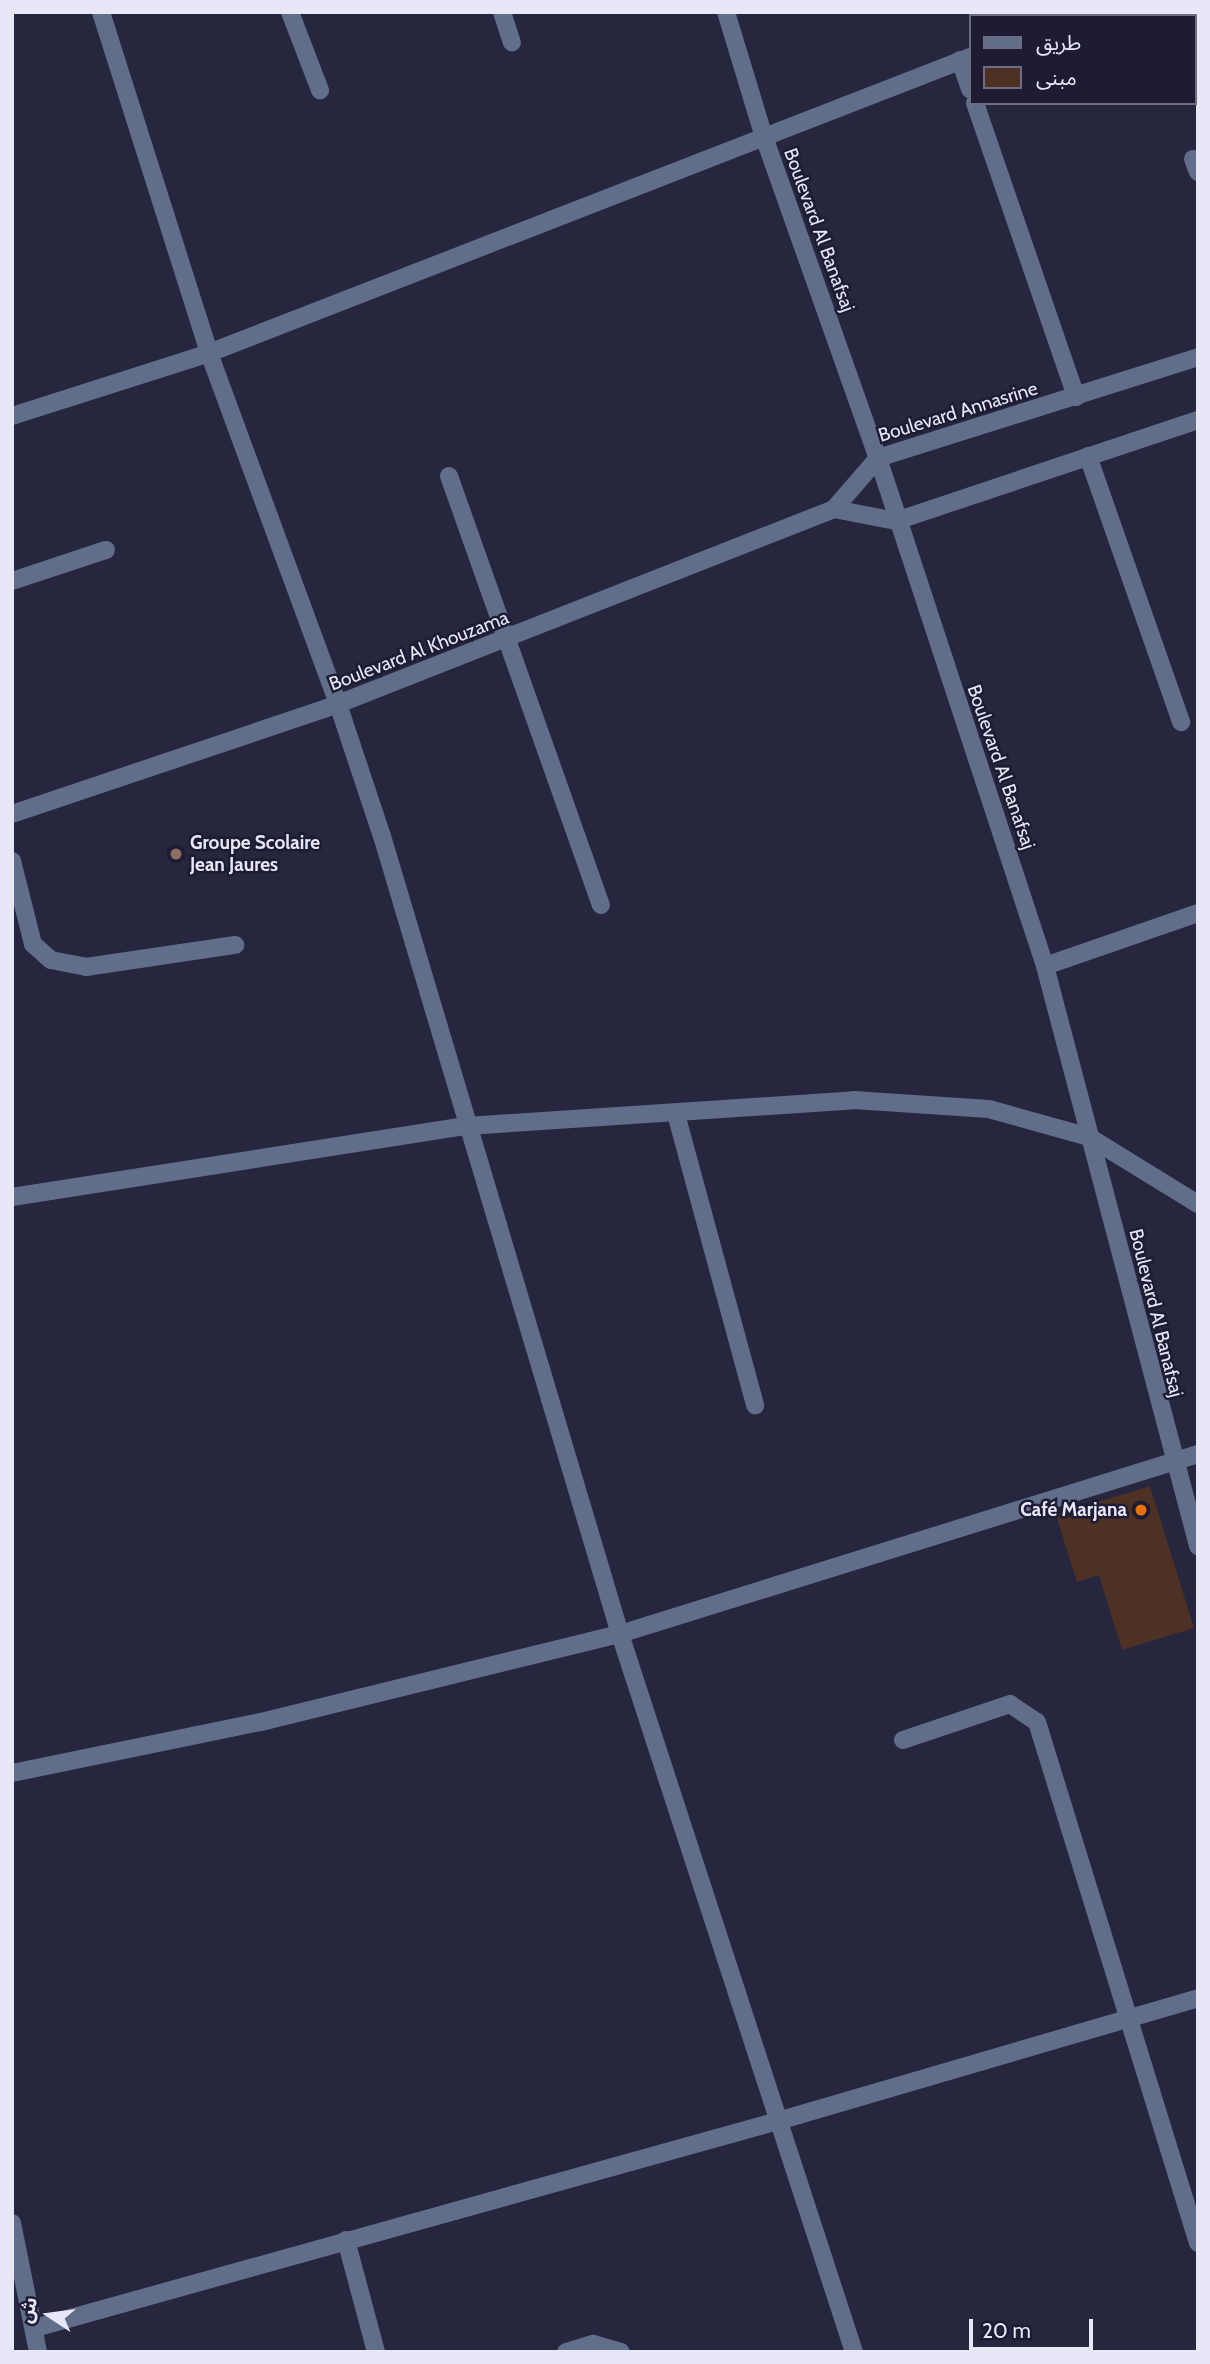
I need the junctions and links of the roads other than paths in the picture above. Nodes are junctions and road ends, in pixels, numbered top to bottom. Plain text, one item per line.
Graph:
1 (101, 12) edge
2 (290, 12) edge
3 (502, 12) edge
4 (726, 12) edge
5 (512, 42) dead end
6 (965, 58) edge
7 (968, 77) edge
8 (320, 90) dead end
9 (976, 105) edge
10 (763, 134) junction
11 (209, 353) junction
12 (1198, 357) edge
13 (1076, 397) junction
14 (12, 416) edge
15 (1198, 421) edge
16 (1088, 456) junction
17 (878, 458) junction
18 (449, 476) dead end
19 (834, 509) junction
20 (896, 521) junction
21 (106, 550) dead end
22 (12, 581) edge
23 (510, 639) junction
24 (338, 704) junction
25 (1181, 722) dead end
26 (12, 814) edge
27 (12, 861) edge
28 (601, 905) dead end
29 (1198, 914) edge
30 (235, 945) dead end
31 (1045, 966) junction
32 (676, 1114) junction
33 (467, 1126) junction
34 (1089, 1137) junction
35 (12, 1197) edge
36 (1198, 1204) edge
37 (755, 1405) dead end
38 (1198, 1454) edge
39 (1173, 1462) junction
40 (1198, 1546) edge
41 (620, 1634) junction
42 (903, 1740) dead end
43 (12, 1773) edge
44 (1198, 1998) edge
45 (1130, 2018) junction
46 (778, 2121) junction
47 (12, 2223) edge
48 (346, 2240) junction
49 (1198, 2243) edge
50 (35, 2328) junction
51 (38, 2352) edge
52 (376, 2352) edge
53 (566, 2352) edge
54 (621, 2352) edge
55 (854, 2352) edge

1 - 11 street
2 - 8 street
3 - 5 street
4 - 10 street, Boulevard Al Banafsaj
6 - 7 street
6 - 10 street
9 - 13 street
10 - 11 street
10 - 17 street, Boulevard Al Banafsaj
11 - 14 street
11 - 24 street
12 - 13 street, Boulevard Annasrine
13 - 17 street, Boulevard Annasrine
15 - 16 street
16 - 20 street
16 - 25 street
17 - 19 street, Boulevard Annasrine
17 - 20 street, Boulevard Al Banafsaj
18 - 23 street
19 - 20 street
19 - 23 street, Boulevard Al Khouzama
20 - 31 street, Boulevard Al Banafsaj
21 - 22 street
23 - 24 street, Boulevard Al Khouzama
23 - 28 street
24 - 26 street, Boulevard Al Khouzama
24 - 33 street
27 - 30 street
29 - 31 street
31 - 34 street, Boulevard Al Banafsaj
32 - 33 street
32 - 34 street
32 - 37 street
33 - 35 street
33 - 41 street
34 - 36 street
34 - 39 street, Boulevard Al Banafsaj
38 - 39 street
39 - 40 street, Boulevard Al Banafsaj
39 - 41 street
41 - 43 street
41 - 46 street
42 - 45 street
44 - 45 street
45 - 46 street
45 - 49 street
46 - 48 street
46 - 55 street
47 - 50 street
48 - 50 street
48 - 52 street
50 - 51 street
53 - 54 street

